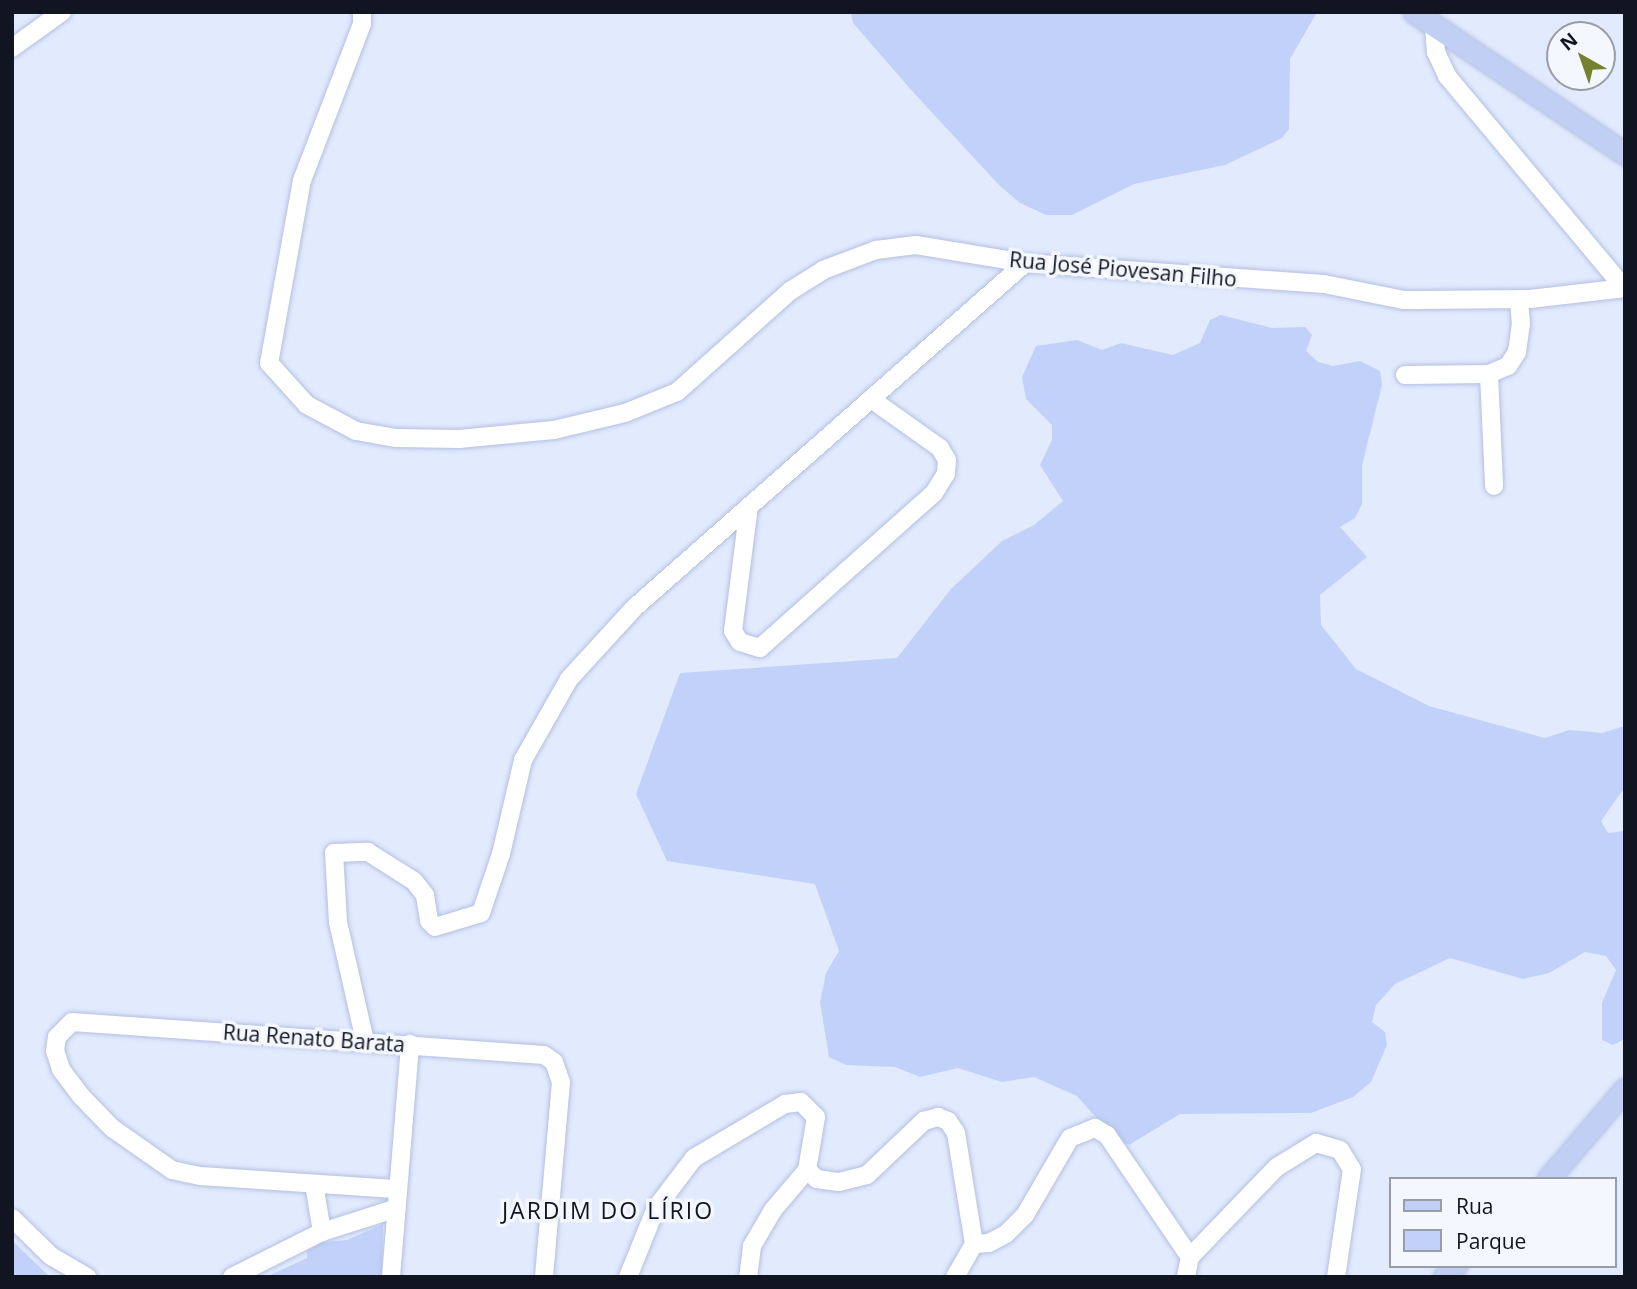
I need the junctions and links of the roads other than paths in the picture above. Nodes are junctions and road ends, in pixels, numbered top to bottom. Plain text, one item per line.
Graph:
1 (62, 12) edge
2 (379, 12) edge
3 (1414, 12) edge
4 (362, 18) edge
5 (1434, 25) junction
6 (12, 48) edge
7 (1625, 154) edge
8 (1025, 263) junction
9 (1624, 288) edge
10 (1519, 299) junction
11 (1489, 374) junction
12 (1405, 375) dead end
13 (871, 399) junction
14 (1494, 486) dead end
15 (750, 506) junction
16 (365, 1041) junction
17 (410, 1044) junction
18 (1625, 1089) edge
19 (807, 1170) junction
20 (1550, 1177) edge
21 (314, 1184) junction
22 (396, 1189) junction
23 (394, 1209) junction
24 (12, 1218) edge
25 (323, 1232) junction
26 (974, 1244) junction
27 (1191, 1257) junction
28 (87, 1277) edge
29 (232, 1277) edge
30 (391, 1277) edge
31 (544, 1277) edge
32 (628, 1277) edge
33 (748, 1277) edge
34 (955, 1277) edge
35 (1186, 1277) edge
36 (1336, 1277) edge

1 - 6 street
2 - 4 street
3 - 5 main road
4 - 8 street, Rua José Piovesan Filho
5 - 7 main road
5 - 9 street
8 - 10 street, Rua José Piovesan Filho
8 - 13 street
9 - 10 street, Rua José Piovesan Filho
10 - 11 street
11 - 12 street
11 - 14 street
13 - 15 street
13 - 15 street
15 - 16 street
16 - 17 street, Rua Renato Barata
16 - 21 street, Rua Renato Barata
17 - 22 street
17 - 31 street, Rua Renato Barata
18 - 20 main road
19 - 26 street
19 - 32 street
19 - 33 street
21 - 22 street
21 - 25 street
22 - 23 street
23 - 25 street
23 - 30 street
24 - 28 street
25 - 29 street
26 - 27 street
26 - 34 street
27 - 35 street
27 - 36 street

